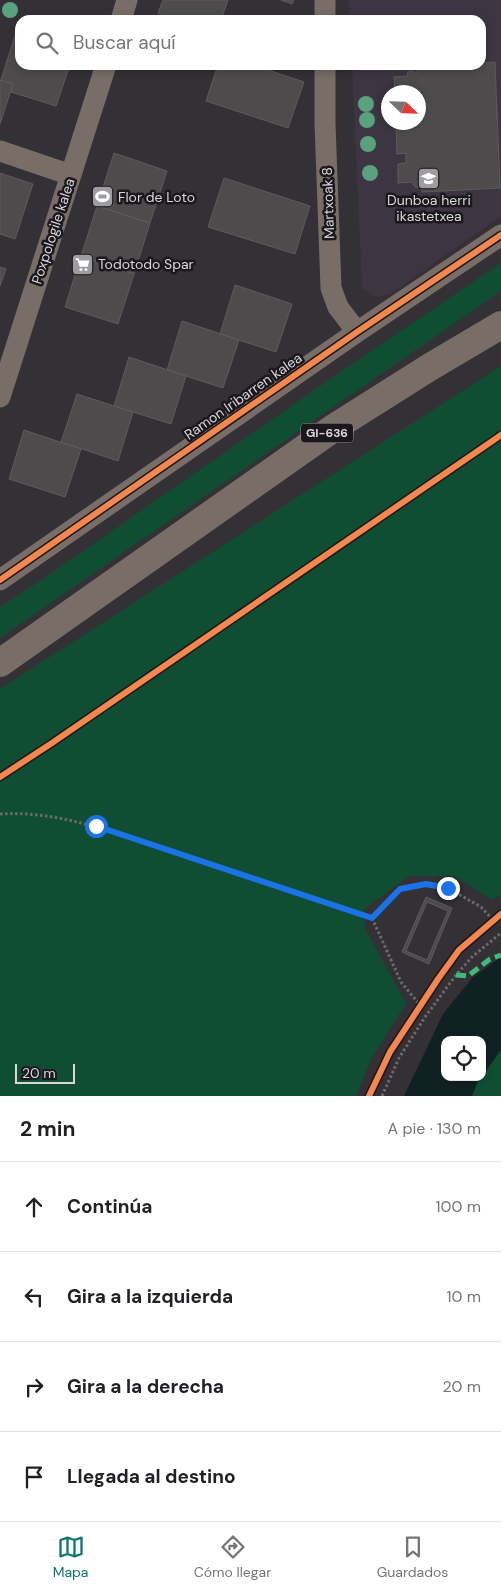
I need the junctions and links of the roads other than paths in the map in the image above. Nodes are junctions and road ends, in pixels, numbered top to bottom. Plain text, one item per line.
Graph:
1 (127, 0) edge
2 (325, 0) edge
3 (122, 15) edge
4 (325, 15) edge
5 (104, 70) edge
6 (325, 70) edge
7 (0, 151) edge
8 (71, 176) junction
9 (501, 234) edge
10 (501, 325) edge
11 (357, 332) junction
12 (0, 397) edge
13 (0, 580) edge
14 (0, 663) edge

1 - 3 street
2 - 4 street
5 - 8 street, Poxpologile kalea
6 - 11 street, Martxoak 8
7 - 8 street
8 - 12 street, Poxpologile kalea
9 - 11 street, Ramon Iribarren kalea
10 - 14 main road, GI-636
11 - 13 street, Ramon Iribarren kalea

